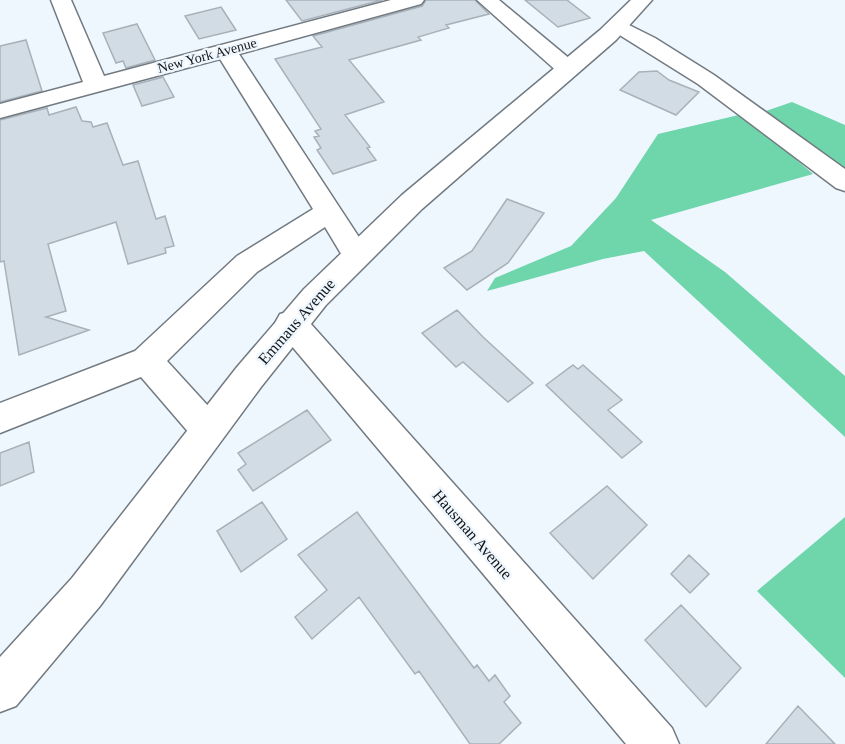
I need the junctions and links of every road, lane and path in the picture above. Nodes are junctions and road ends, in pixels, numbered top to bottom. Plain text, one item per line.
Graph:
1 (62, 0) edge
2 (414, 0) edge
3 (487, 0) edge
4 (642, 0) edge
5 (617, 26) junction
6 (226, 50) junction
7 (568, 69) junction
8 (96, 85) junction
9 (0, 111) edge
10 (845, 182) edge
11 (329, 212) junction
12 (356, 254) junction
13 (291, 323) junction
14 (147, 361) junction
15 (0, 418) edge
16 (208, 430) junction
17 (0, 690) edge
18 (656, 744) edge

1 - 8 street
2 - 6 street, New York Avenue
3 - 7 street
4 - 5 street, Emmaus Avenue
5 - 7 street, Emmaus Avenue
5 - 10 street
6 - 8 street, New York Avenue
6 - 11 street
7 - 12 street, Emmaus Avenue
8 - 9 street, New York Avenue
11 - 12 street
11 - 14 street
12 - 13 street, Emmaus Avenue
13 - 16 street, Emmaus Avenue
13 - 18 street, Hausman Avenue
14 - 15 street
14 - 16 street
16 - 17 street, Emmaus Avenue

